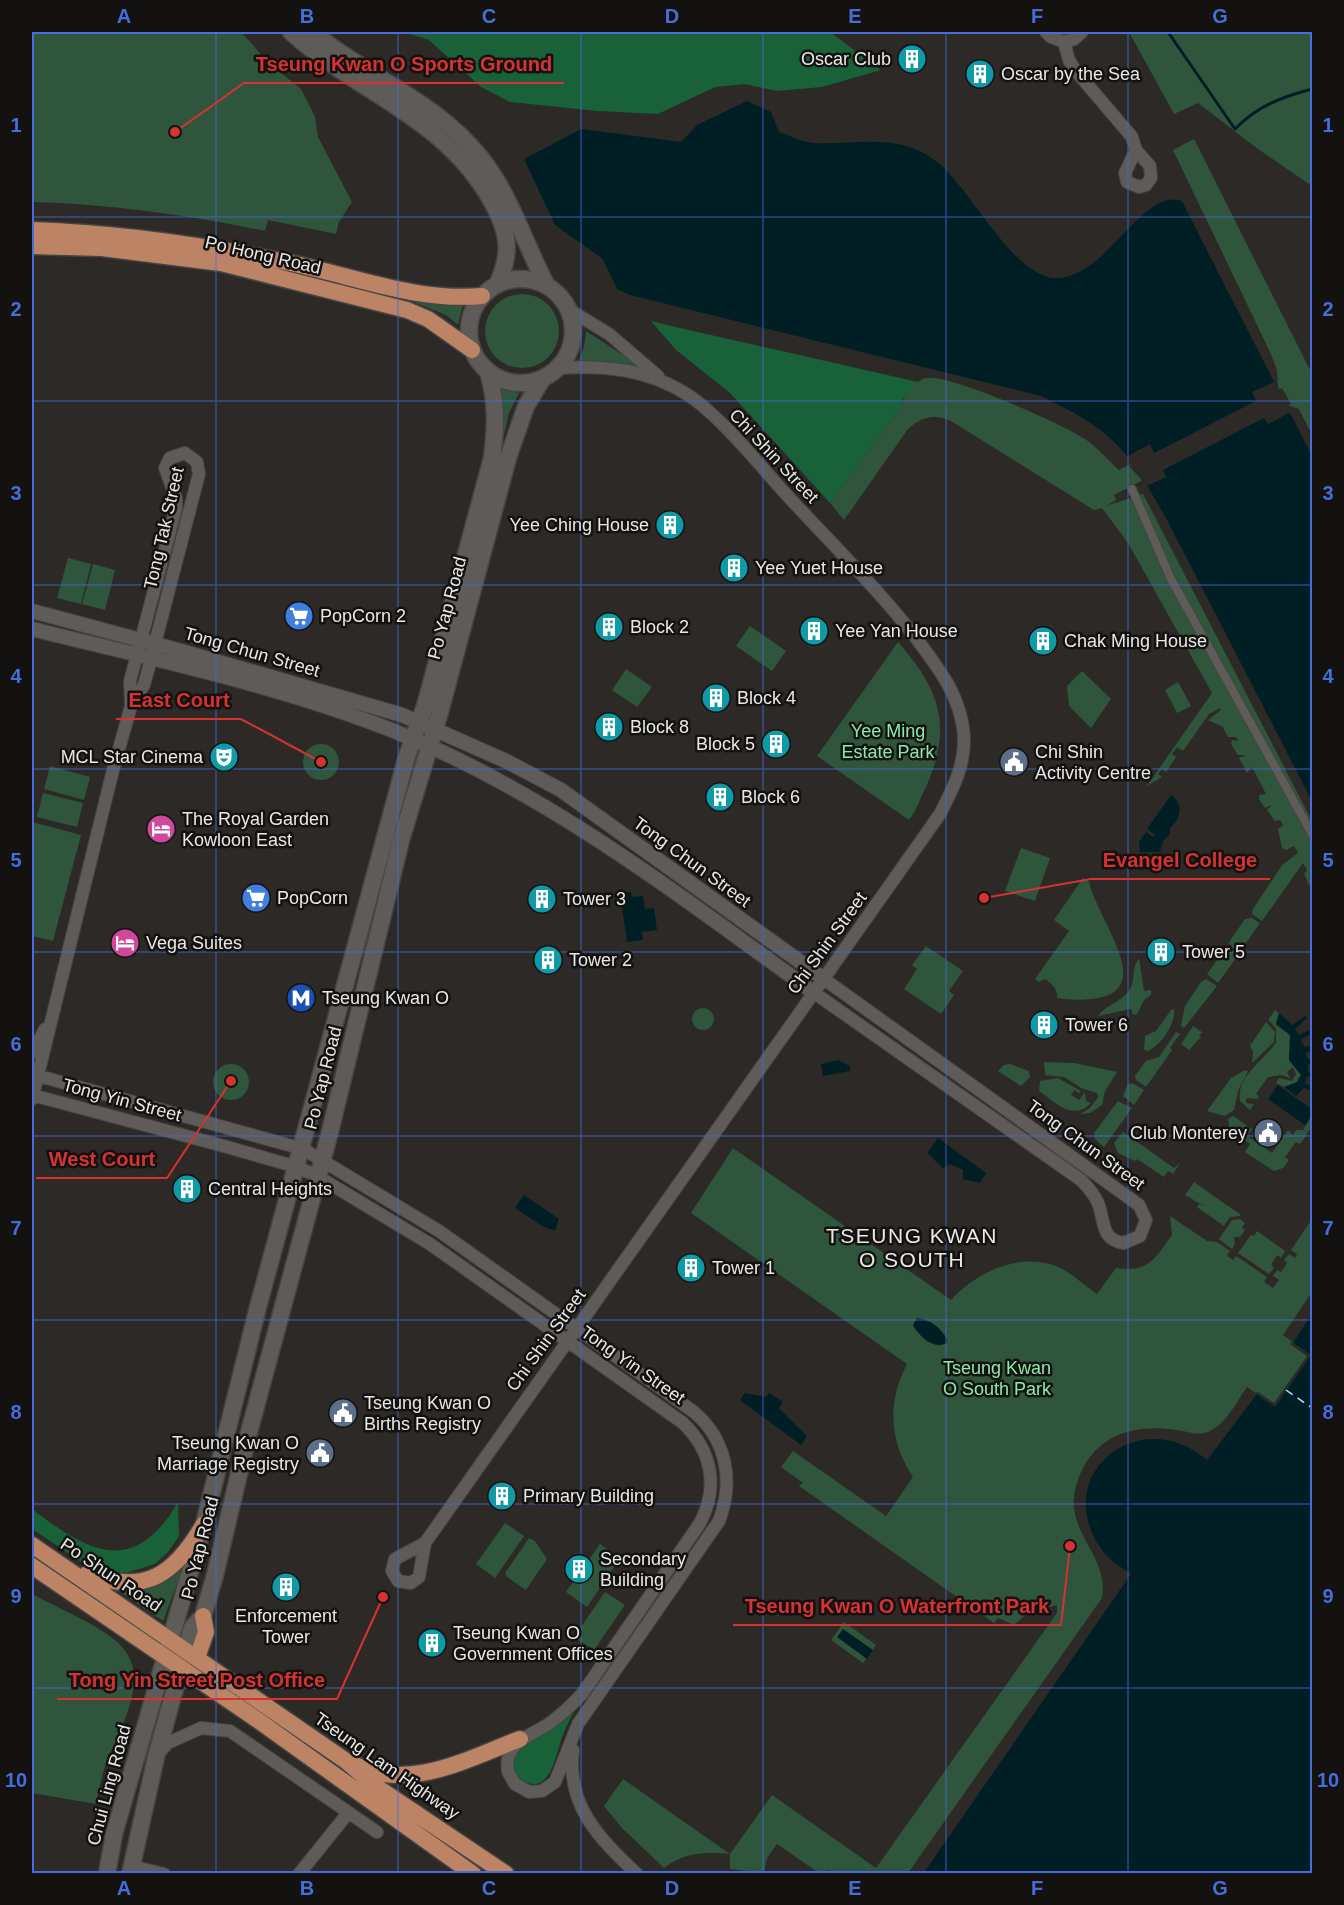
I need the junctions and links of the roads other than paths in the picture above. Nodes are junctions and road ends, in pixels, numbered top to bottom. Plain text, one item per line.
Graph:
1 (291, 32) edge
2 (313, 32) edge
3 (1046, 32) edge
4 (1082, 32) edge
5 (1064, 42) junction
6 (1136, 150) dead end
7 (32, 230) edge
8 (32, 246) edge
9 (497, 285) junction
10 (547, 286) junction
11 (482, 296) junction
12 (568, 309) junction
13 (472, 350) junction
14 (558, 368) junction
15 (488, 372) junction
16 (543, 378) junction
17 (667, 383) junction
18 (1132, 489) dead end
19 (32, 611) edge
20 (32, 629) edge
21 (149, 642) junction
22 (137, 656) junction
23 (151, 659) junction
24 (131, 706) junction
25 (427, 725) junction
26 (412, 740) junction
27 (430, 748) junction
28 (561, 790) junction
29 (537, 803) junction
30 (1312, 834) edge
31 (824, 979) junction
32 (813, 992) junction
33 (49, 1023) junction
34 (32, 1053) edge
35 (35, 1075) edge
36 (32, 1096) edge
37 (303, 1149) junction
38 (297, 1167) junction
39 (320, 1168) junction
40 (575, 1328) junction
41 (566, 1340) junction
42 (204, 1524) junction
43 (425, 1543) dead end
44 (34, 1546) edge
45 (32, 1566) edge
46 (169, 1638) junction
47 (191, 1654) junction
48 (164, 1656) junction
49 (181, 1667) junction
50 (578, 1724) junction
51 (520, 1739) junction
52 (156, 1757) junction
53 (346, 1761) junction
54 (348, 1813) junction
55 (377, 1833) dead end
56 (131, 1870) edge
57 (107, 1874) edge
58 (164, 1874) edge
59 (299, 1874) edge
60 (473, 1874) edge
61 (506, 1874) edge
62 (637, 1874) edge

1 - 9 main road
2 - 10 main road
3 - 5 street
4 - 5 street
5 - 6 street
7 - 11 main road, Po Hong Road
8 - 13 main road, Po Hong Road
9 - 10 main road
9 - 11 main road
10 - 12 main road
11 - 13 main road
12 - 14 main road, Po Yap Road
12 - 17 street, Chi Shin Street
13 - 15 main road, Po Yap Road
14 - 16 main road, Po Yap Road
14 - 17 street, Chi Shin Street
15 - 16 main road, Po Yap Road
15 - 25 main road, Po Yap Road
16 - 25 main road, Po Yap Road
17 - 31 street, Chi Shin Street
18 - 30 street
19 - 21 street, Tong Chun Street
20 - 22 street, Tong Chun Street
21 - 21 street, Tong Tak Street
21 - 22 street, Tong Tak Street
21 - 23 street, Tong Tak Street
21 - 25 street, Tong Chun Street
22 - 23 street, Tong Chun Street
22 - 24 street, Tong Tak Street
23 - 24 street, Tong Tak Street
23 - 26 street, Tong Chun Street
24 - 33 street, Tong Tak Street
25 - 26 main road, Po Yap Road
25 - 27 main road, Po Yap Road
25 - 28 street, Tong Chun Street
26 - 27 street, Tong Chun Street
26 - 37 main road, Po Yap Road
27 - 29 street, Tong Chun Street
27 - 39 main road, Po Yap Road
28 - 29 street
28 - 31 street, Tong Chun Street
29 - 32 street, Tong Chun Street
31 - 32 street, Chi Shin Street
31 - 32 street, Tong Chun Street
32 - 40 street, Chi Shin Street
33 - 34 street, Tong Tak Street
33 - 35 street, Tong Tak Street
35 - 36 street, Tong Tak Street
35 - 37 street, Tong Yin Street
36 - 38 street, Tong Yin Street
37 - 38 main road, Po Yap Road
37 - 39 street, Tong Yin Street
38 - 39 street, Tong Yin Street
38 - 42 main road, Po Yap Road
39 - 40 street, Tong Yin Street
39 - 41 street, Tong Yin Street
39 - 47 main road, Po Yap Road
40 - 41 street, Chi Shin Street
40 - 50 street, Tong Yin Street
41 - 43 street, Chi Shin Street
41 - 51 street, Tong Yin Street
42 - 44 main road
42 - 46 main road, Po Yap Road
44 - 46 main road, Po Shun Road
45 - 48 main road, Po Shun Road
46 - 47 main road, Po Shun Road
46 - 48 main road, Chui Ling Road
47 - 49 main road
47 - 53 main road, Tseung Lam Highway
48 - 49 main road, Po Shun Road
48 - 57 main road, Chui Ling Road
49 - 52 main road
49 - 60 main road
50 - 51 street, Tong Yin Street
50 - 62 street, Tong Yin Street
51 - 53 main road
52 - 54 street
52 - 56 main road
53 - 61 main road, Tseung Lam Highway
54 - 55 street
54 - 59 street
56 - 58 street

